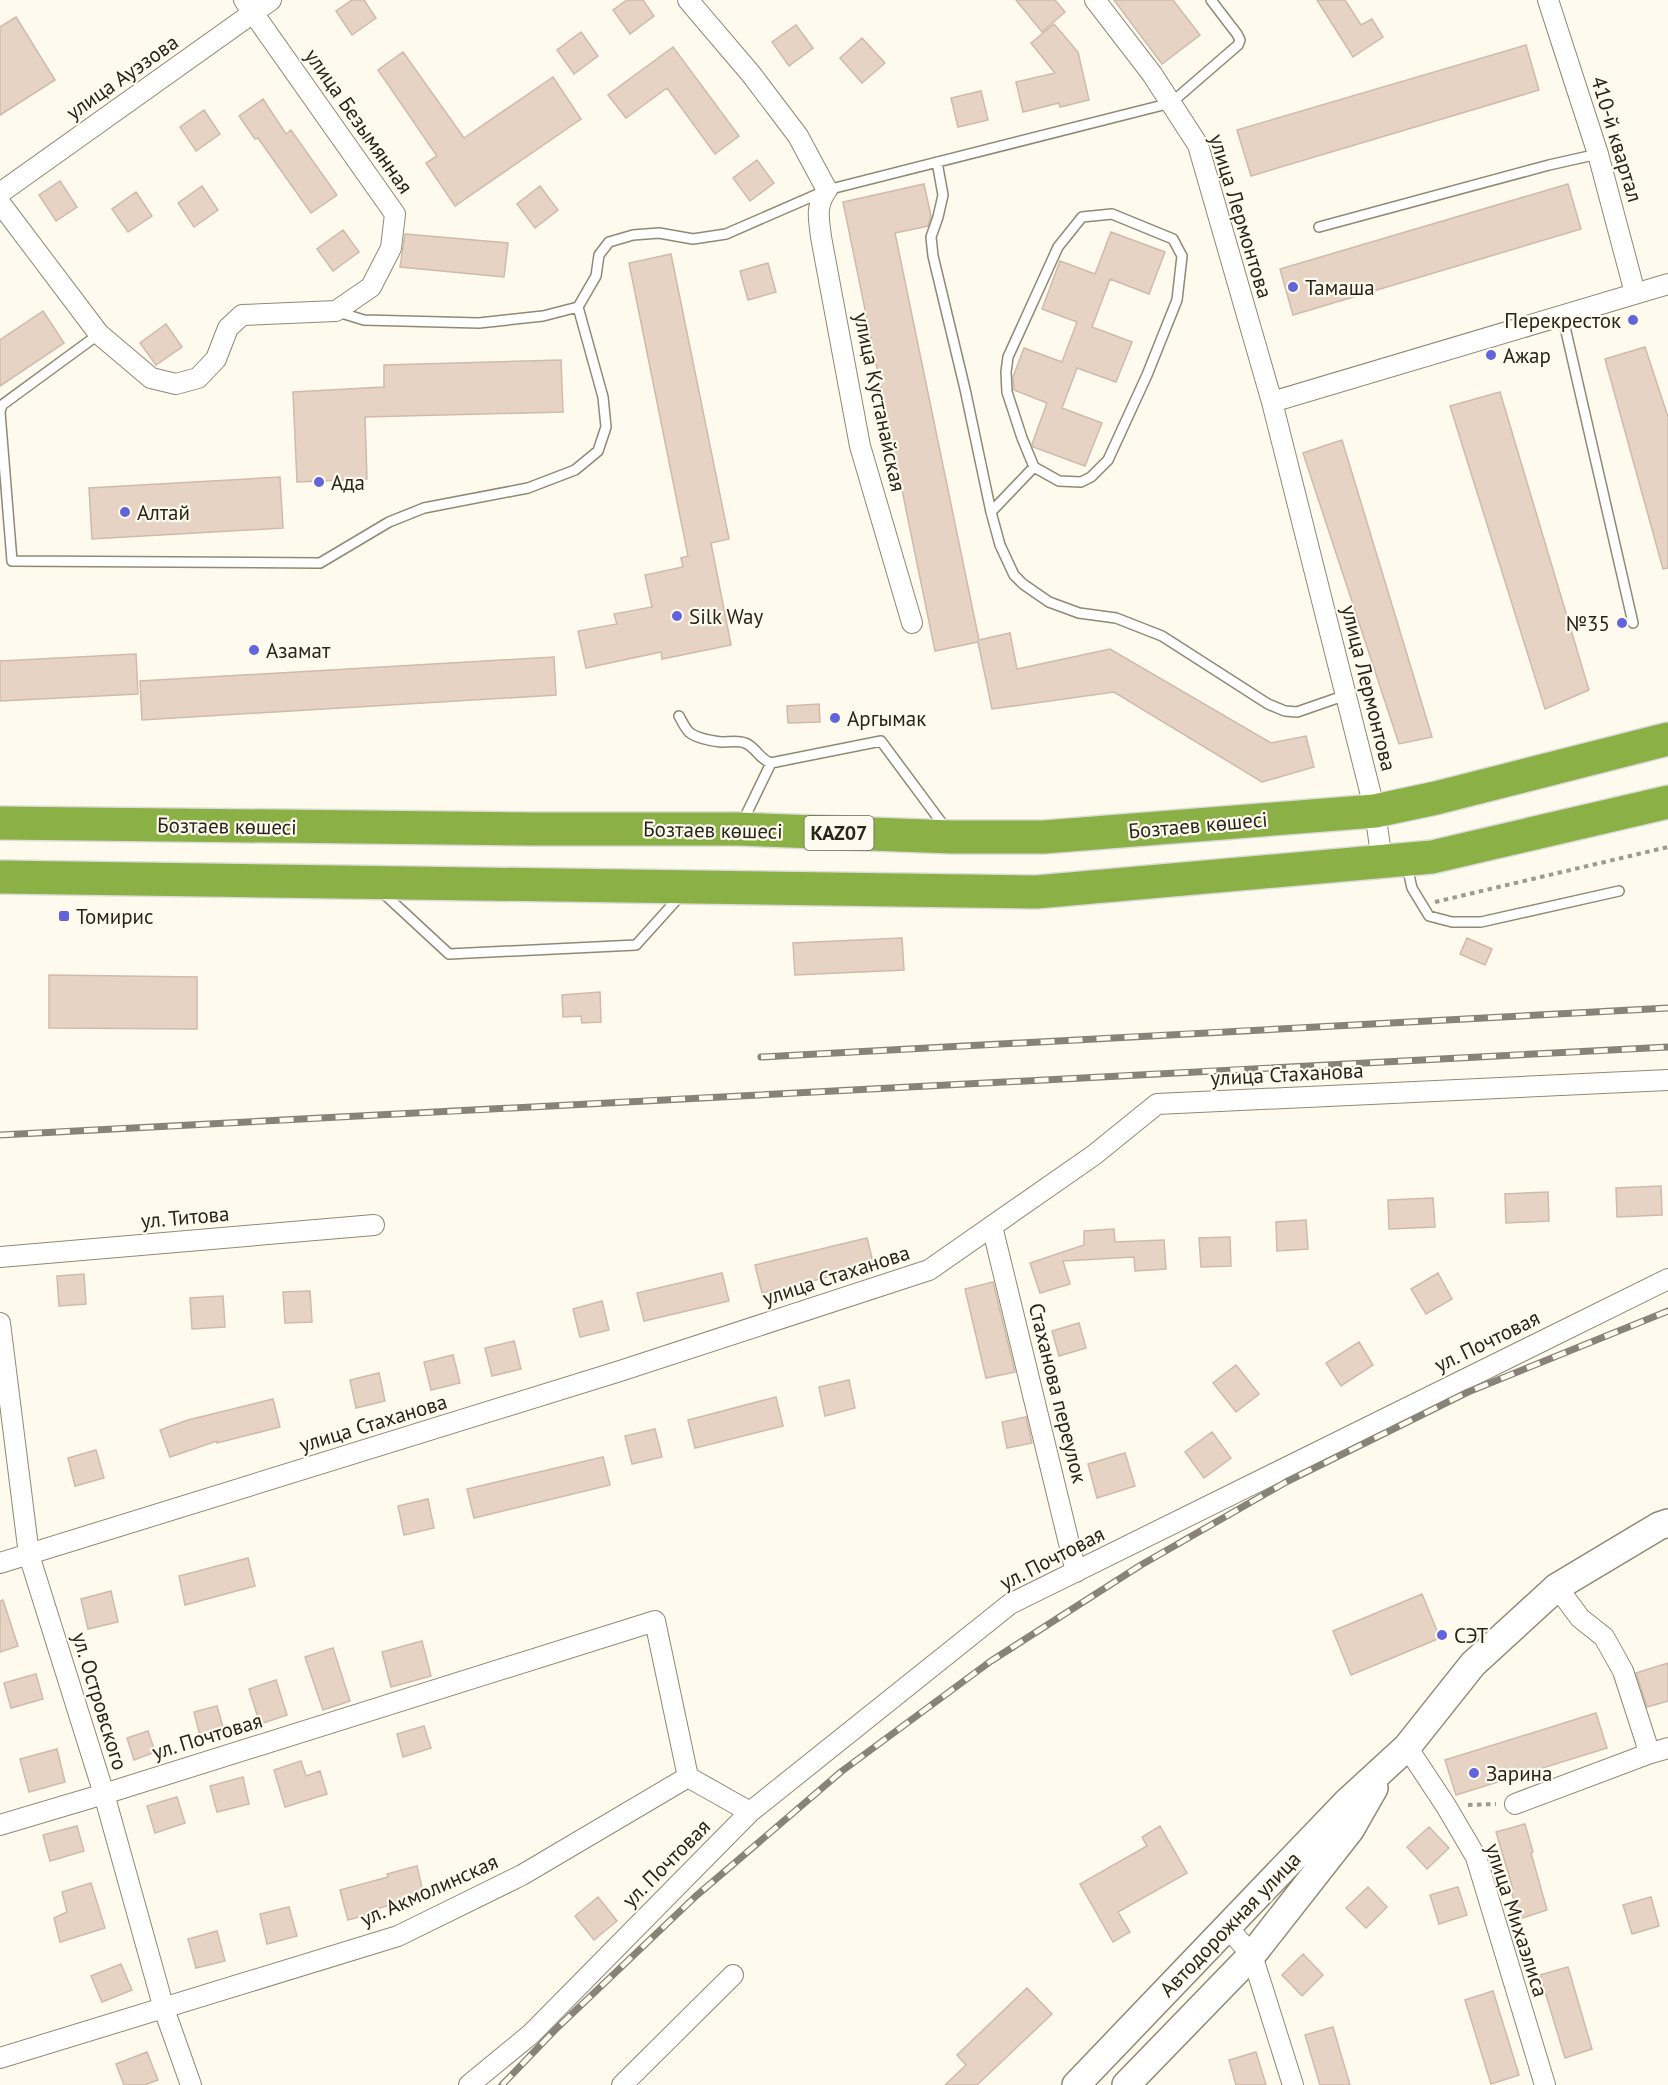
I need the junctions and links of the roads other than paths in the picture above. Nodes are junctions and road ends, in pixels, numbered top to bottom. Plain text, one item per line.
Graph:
1 (271, 0) edge
2 (688, 0) edge
3 (1095, 0) edge
4 (1211, 0) edge
5 (1548, 0) edge
6 (248, 6) edge
7 (1171, 103) junction
8 (1598, 154) junction
9 (937, 162) junction
10 (827, 190) junction
11 (0, 193) edge
12 (0, 203) edge
13 (1319, 227) dead end
14 (1668, 284) edge
15 (1635, 293) junction
16 (578, 307) junction
17 (336, 311) junction
18 (1562, 314) junction
19 (99, 334) junction
20 (1272, 402) junction
21 (1034, 467) junction
22 (991, 512) junction
23 (1633, 622) dead end
24 (912, 623) dead end
25 (1346, 694) junction
26 (679, 716) dead end
27 (1668, 740) edge
28 (771, 764) junction
29 (1668, 802) edge
30 (1375, 810) junction
31 (0, 823) edge
32 (738, 829) junction
33 (952, 837) junction
34 (1394, 861) junction
35 (0, 877) edge
36 (374, 884) junction
37 (689, 886) junction
38 (1619, 891) dead end
39 (1668, 1080) edge
40 (374, 1225) dead end
41 (992, 1226) junction
42 (0, 1257) edge
43 (1668, 1279) edge
44 (0, 1323) edge
45 (1668, 1523) edge
46 (29, 1554) junction
47 (0, 1563) edge
48 (1076, 1572) junction
49 (1557, 1587) junction
50 (1407, 1747) junction
51 (1668, 1748) edge
52 (1648, 1754) junction
53 (1387, 1767) junction
54 (688, 1777) junction
55 (104, 1794) junction
56 (1515, 1804) road end
57 (750, 1812) junction
58 (0, 1825) edge
59 (1227, 1927) junction
60 (1252, 1955) junction
61 (733, 1975) dead end
62 (164, 2009) junction
63 (0, 2058) edge
64 (191, 2085) edge
65 (469, 2085) edge
66 (622, 2085) edge
67 (1076, 2085) edge
68 (1126, 2085) edge
69 (1293, 2085) edge
70 (1545, 2085) edge

1 - 6 street, улица Ауэзова
2 - 10 street
3 - 7 street, улица Лермонтова
4 - 7 lane
5 - 8 street, 410-й квартал
6 - 11 street, улица Ауэзова
6 - 17 street, улица Безымянная
7 - 9 lane
7 - 20 street, улица Лермонтова
8 - 13 lane
8 - 15 street, 410-й квартал
9 - 10 lane
9 - 22 lane
10 - 16 lane
10 - 24 street, улица Кустанайская
12 - 19 street
14 - 15 street
15 - 18 street
16 - 17 lane
16 - 19 lane
17 - 19 street
18 - 20 street
18 - 23 lane
20 - 25 street, улица Лермонтова
21 - 21 lane
21 - 22 lane
22 - 25 lane
25 - 30 street, улица Лермонтова
26 - 28 lane
27 - 30 highway, Бозтаев көшесі / KAZ07
28 - 32 lane
28 - 33 lane
29 - 34 highway
30 - 33 highway, Бозтаев көшесі / KAZ07
30 - 34 street, улица Лермонтова
31 - 32 highway, Бозтаев көшесі / KAZ07
32 - 33 highway, Бозтаев көшесі / KAZ07
34 - 37 highway
34 - 38 lane
35 - 36 highway
36 - 37 highway
36 - 37 lane
39 - 41 street, улица Стаханова
40 - 42 street, ул. Титова
41 - 46 street, улица Стаханова
41 - 48 street, Стаханова переулок
43 - 48 street, ул. Почтовая
44 - 46 street, ул. Островского
45 - 49 main road, Автодорожная улица
46 - 47 street, улица Стаханова
46 - 55 street, ул. Островского
48 - 57 street, ул. Почтовая
49 - 50 main road, Автодорожная улица
49 - 52 street
50 - 53 main road, Автодорожная улица
50 - 70 street, улица Михаэлиса
51 - 52 street
52 - 56 street
53 - 59 main road, Автодорожная улица
53 - 60 main road, Автодорожная улица
54 - 55 street, ул. Почтовая
54 - 57 street
54 - 62 street, ул. Акмолинская
55 - 58 street, ул. Почтовая
55 - 62 street, ул. Островского
57 - 65 street, ул. Почтовая
59 - 60 street
59 - 67 main road, Автодорожная улица
60 - 68 main road, Автодорожная улица
60 - 69 street
61 - 66 street
62 - 63 street, ул. Акмолинская
62 - 64 street, ул. Островского

